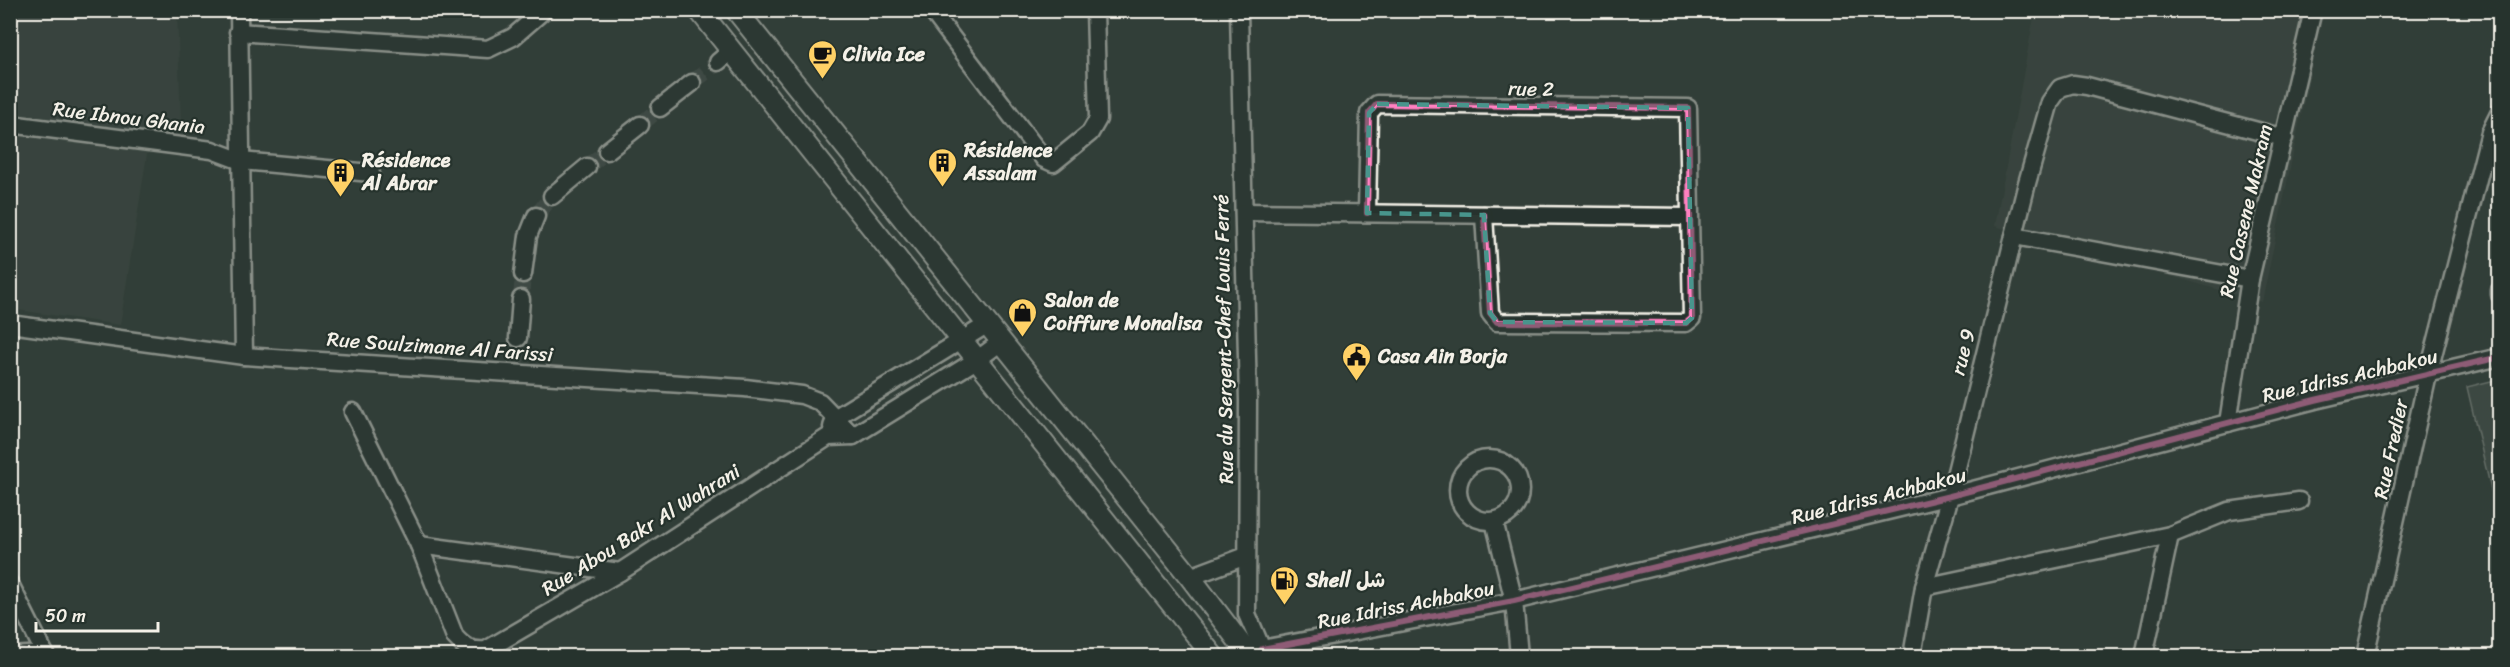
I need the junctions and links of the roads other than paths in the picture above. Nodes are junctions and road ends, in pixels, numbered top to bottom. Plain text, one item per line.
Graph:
1 (239, 10) edge
2 (544, 10) edge
3 (699, 10) edge
4 (736, 10) edge
5 (932, 10) edge
6 (1095, 10) edge
7 (1239, 10) edge
8 (2313, 10) edge
9 (238, 32) junction
10 (692, 83) tunnel mouth
11 (660, 108) tunnel mouth
12 (2499, 112) edge
13 (10, 124) edge
14 (640, 125) tunnel mouth
15 (2495, 134) edge
16 (2284, 138) junction
17 (607, 151) tunnel mouth
18 (241, 161) junction
19 (587, 167) tunnel mouth
20 (371, 173) dead end
21 (552, 196) tunnel mouth
22 (1244, 212) junction
23 (1367, 213) junction
24 (1484, 215) junction
25 (536, 216) tunnel mouth
26 (1689, 218) junction
27 (2014, 236) junction
28 (523, 274) tunnel mouth
29 (2250, 279) junction
30 (2499, 290) edge
31 (2499, 295) edge
32 (521, 299) tunnel mouth
33 (10, 324) edge
34 (988, 324) junction
35 (518, 338) tunnel mouth
36 (963, 341) junction
37 (1001, 342) junction
38 (244, 356) junction
39 (2499, 357) edge
40 (978, 359) junction
41 (2428, 375) junction
42 (352, 412) dead end
43 (837, 417) junction
44 (2228, 423) junction
45 (853, 436) junction
46 (828, 437) junction
47 (1950, 496) junction
48 (2299, 501) dead end
49 (1494, 521) dead end
50 (2170, 535) junction
51 (418, 545) junction
52 (1246, 556) junction
53 (620, 572) junction
54 (1190, 577) junction
55 (10, 584) edge
56 (1924, 586) junction
57 (1514, 601) junction
58 (1251, 654) edge
59 (46, 655) edge
60 (10, 656) edge
61 (1213, 657) edge
62 (1519, 657) edge
63 (1912, 657) edge
64 (2144, 657) edge
65 (2364, 657) edge

1 - 9 street
2 - 9 street
3 - 36 main road
4 - 34 main road
5 - 6 street
7 - 22 street, Rue du Sergent-Chef Louis Ferré
8 - 16 street, Rue Casene Makram
9 - 18 street
10 - 11 street
12 - 15 street, Rue Fredier
13 - 18 street, Rue Ibnou Ghania
14 - 17 street
15 - 41 street, Rue Fredier
16 - 27 street, rue 9
16 - 29 street, Rue Casene Makram
18 - 20 street, Rue Ibnou Ghania
18 - 38 street
19 - 21 street
22 - 23 street
22 - 52 street, Rue du Sergent-Chef Louis Ferré
23 - 24 street
23 - 26 street, rue 2
24 - 26 street
24 - 26 street
25 - 28 street
27 - 29 street
27 - 47 street, rue 9
29 - 44 street, Rue Casene Makram
30 - 31 street
32 - 35 street
33 - 38 street, Rue Soulzimane Al Farissi
34 - 36 street
34 - 37 main road
36 - 40 main road
36 - 43 street
37 - 40 street
37 - 54 main road
38 - 43 street, Rue Soulzimane Al Farissi
39 - 41 street, Rue Idriss Achbakou
40 - 45 street
40 - 61 main road
41 - 44 street, Rue Idriss Achbakou
41 - 65 street, Rue Fredier
42 - 51 street
43 - 45 street, Rue Soulzimane Al Farissi
43 - 46 street
44 - 47 street, Rue Idriss Achbakou
45 - 46 street
46 - 53 street, Rue Abou Bakr Al Wahrani
47 - 56 street, rue 9
47 - 57 street, Rue Idriss Achbakou
48 - 50 street
49 - 57 street
50 - 56 street
50 - 64 street
51 - 53 street
51 - 53 street, Rue Abou Bakr Al Wahrani
52 - 54 street
52 - 58 street, Rue du Sergent-Chef Louis Ferré
54 - 58 main road
55 - 59 street
56 - 63 street, rue 9
57 - 58 street, Rue Idriss Achbakou
57 - 62 street
59 - 60 street

